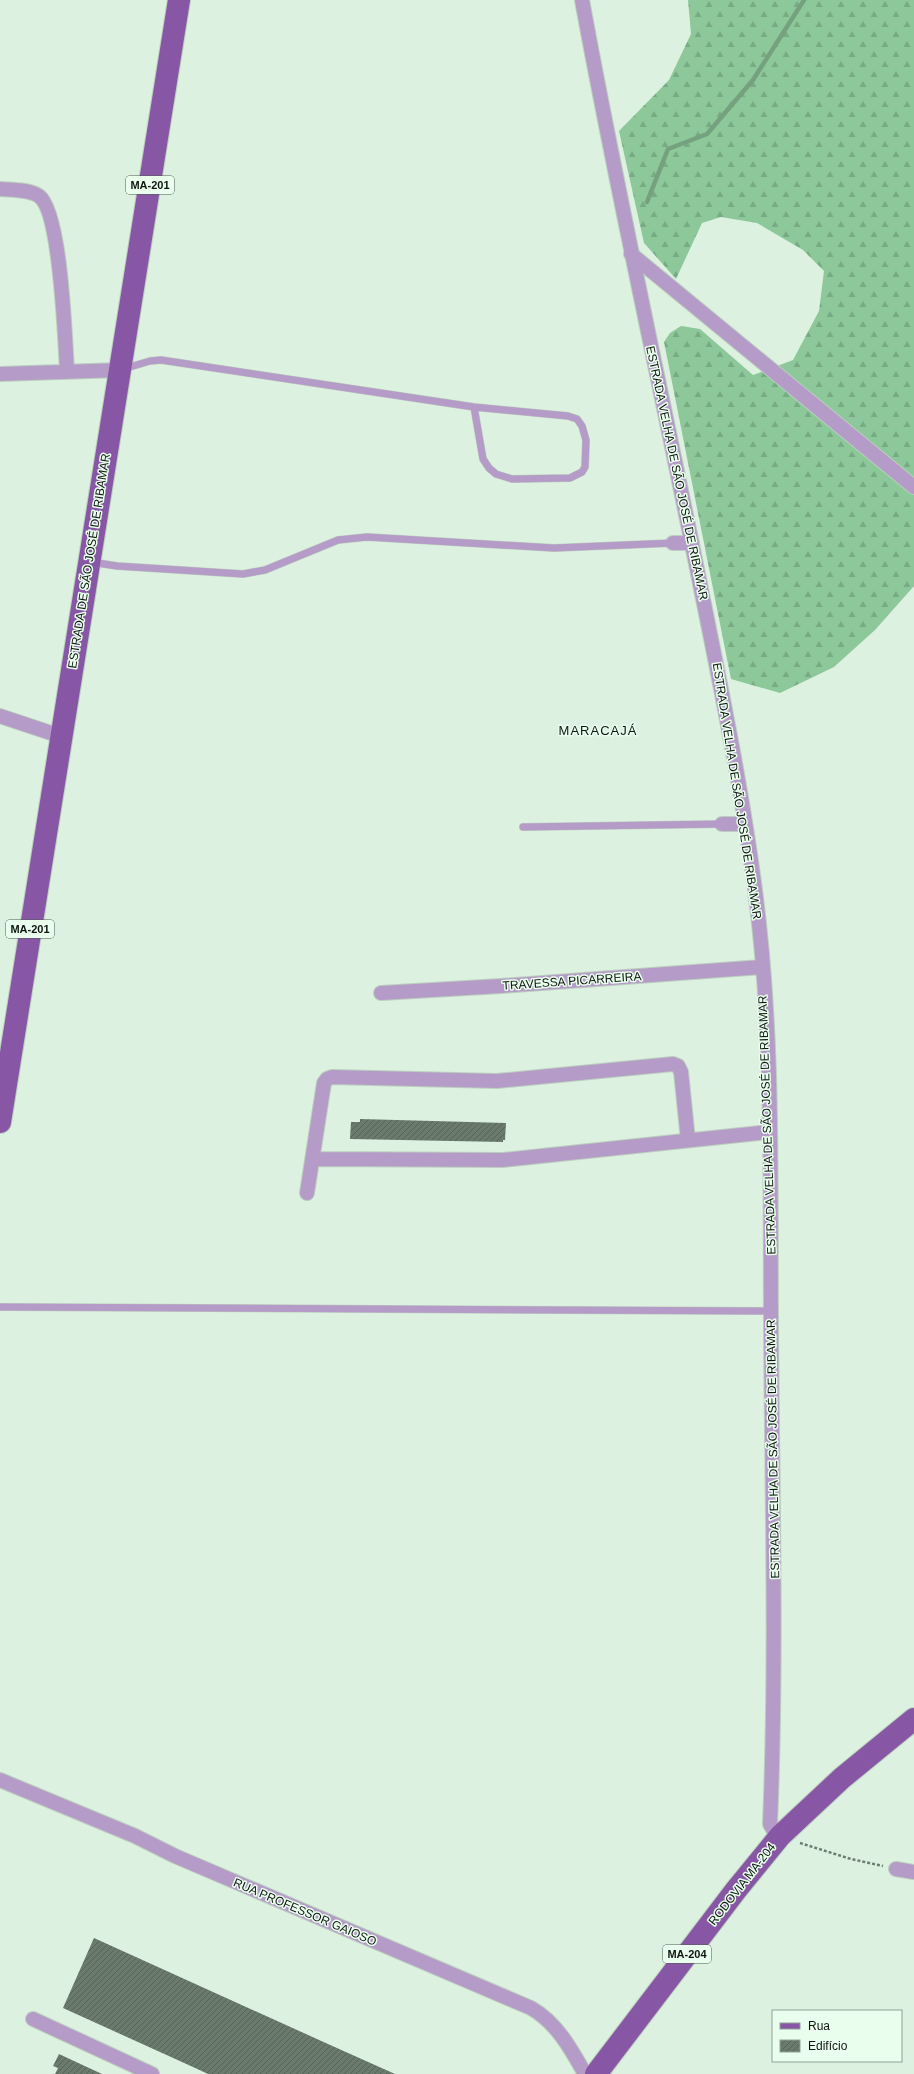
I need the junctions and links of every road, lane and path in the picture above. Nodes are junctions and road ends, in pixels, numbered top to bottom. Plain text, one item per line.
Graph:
1 (179, 0) edge
2 (582, 0) edge
3 (0, 189) edge
4 (631, 254) junction
5 (121, 370) junction
6 (67, 371) junction
7 (0, 374) edge
8 (474, 407) junction
9 (914, 486) edge
10 (673, 543) joint
11 (692, 543) junction
12 (89, 562) junction
13 (0, 716) edge
14 (60, 736) junction
15 (722, 824) joint
16 (744, 824) junction
17 (523, 827) dead end
18 (762, 967) junction
19 (381, 993) dead end
20 (0, 1122) edge
21 (769, 1132) junction
22 (688, 1140) junction
23 (312, 1159) junction
24 (307, 1194) dead end
25 (0, 1307) edge
26 (771, 1311) junction
27 (914, 1719) edge
28 (0, 1780) edge
29 (780, 1836) junction
30 (808, 1846) dead end
31 (896, 1869) joint
32 (914, 1872) edge
33 (32, 2019) dead end
34 (152, 2074) edge
35 (585, 2074) edge
36 (596, 2074) edge

1 - 5 main road, ESTRADA DE SÃO JOSÉ DE RIBAMAR / MA-201
2 - 4 street, ESTRADA VELHA DE SÃO JOSÉ DE RIBAMAR
3 - 6 street
4 - 9 street
4 - 11 street, ESTRADA VELHA DE SÃO JOSÉ DE RIBAMAR
5 - 6 street
5 - 8 lane
5 - 12 main road, ESTRADA DE SÃO JOSÉ DE RIBAMAR / MA-201
6 - 7 street
8 - 8 lane
10 - 11 street
10 - 12 lane
11 - 16 street, ESTRADA VELHA DE SÃO JOSÉ DE RIBAMAR
12 - 14 main road, ESTRADA DE SÃO JOSÉ DE RIBAMAR / MA-201
13 - 14 street
14 - 20 main road, ESTRADA DE SÃO JOSÉ DE RIBAMAR / MA-201
15 - 16 street
15 - 17 lane
16 - 18 street, ESTRADA VELHA DE SÃO JOSÉ DE RIBAMAR
18 - 19 street, TRAVESSA PICARREIRA
18 - 21 street, ESTRADA VELHA DE SÃO JOSÉ DE RIBAMAR
21 - 22 street
21 - 26 street, ESTRADA VELHA DE SÃO JOSÉ DE RIBAMAR
22 - 23 street
22 - 23 street
23 - 24 street
25 - 26 lane
26 - 29 street, ESTRADA VELHA DE SÃO JOSÉ DE RIBAMAR
27 - 29 main road, RODOVIA MA-204 / MA-204
28 - 35 street, RUA PROFESSOR GAIOSO
29 - 36 main road, RODOVIA MA-204 / MA-204
30 - 31 path
31 - 32 street
33 - 34 street

